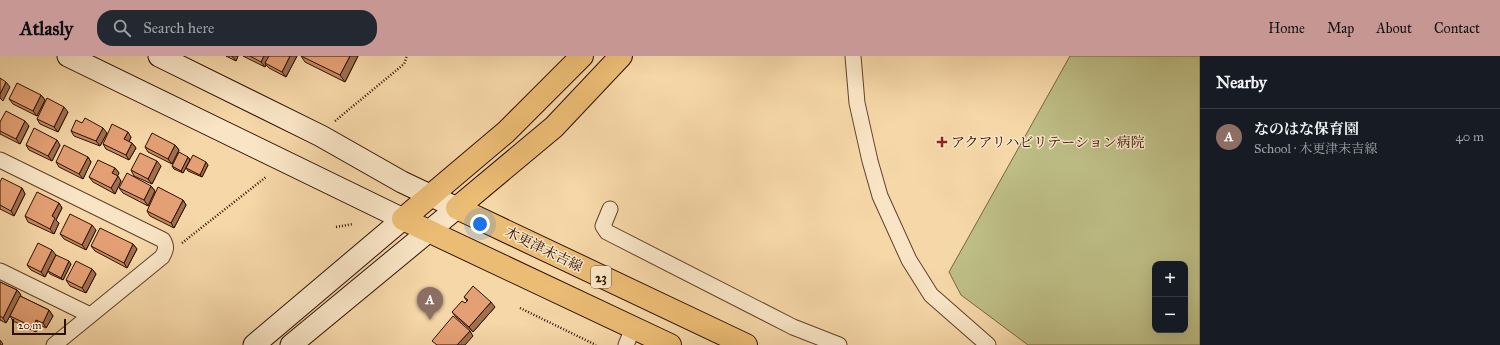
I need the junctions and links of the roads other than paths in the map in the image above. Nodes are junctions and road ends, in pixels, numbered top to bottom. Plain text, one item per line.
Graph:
1 (68, 56) edge
2 (159, 56) edge
3 (582, 56) edge
4 (621, 56) edge
5 (853, 56) edge
6 (0, 160) edge
7 (430, 195) junction
8 (457, 208) junction
9 (610, 209) dead end
10 (403, 218) junction
11 (429, 231) junction
12 (0, 270) edge
13 (90, 315) junction
14 (630, 336) edge
15 (54, 345) edge
16 (254, 345) edge
17 (291, 345) edge
18 (670, 345) edge
19 (746, 345) edge
20 (839, 345) edge
21 (988, 345) edge

1 - 10 street
2 - 7 street
3 - 7 main road
4 - 8 main road
5 - 21 street
6 - 13 street
7 - 8 street
7 - 10 main road
8 - 11 street
8 - 19 main road, 木更津末吉線 / 23
9 - 20 street
10 - 11 main road, 23
10 - 16 street
11 - 14 main road, 23
11 - 17 street
12 - 13 street
13 - 15 street
14 - 18 main road, 23

